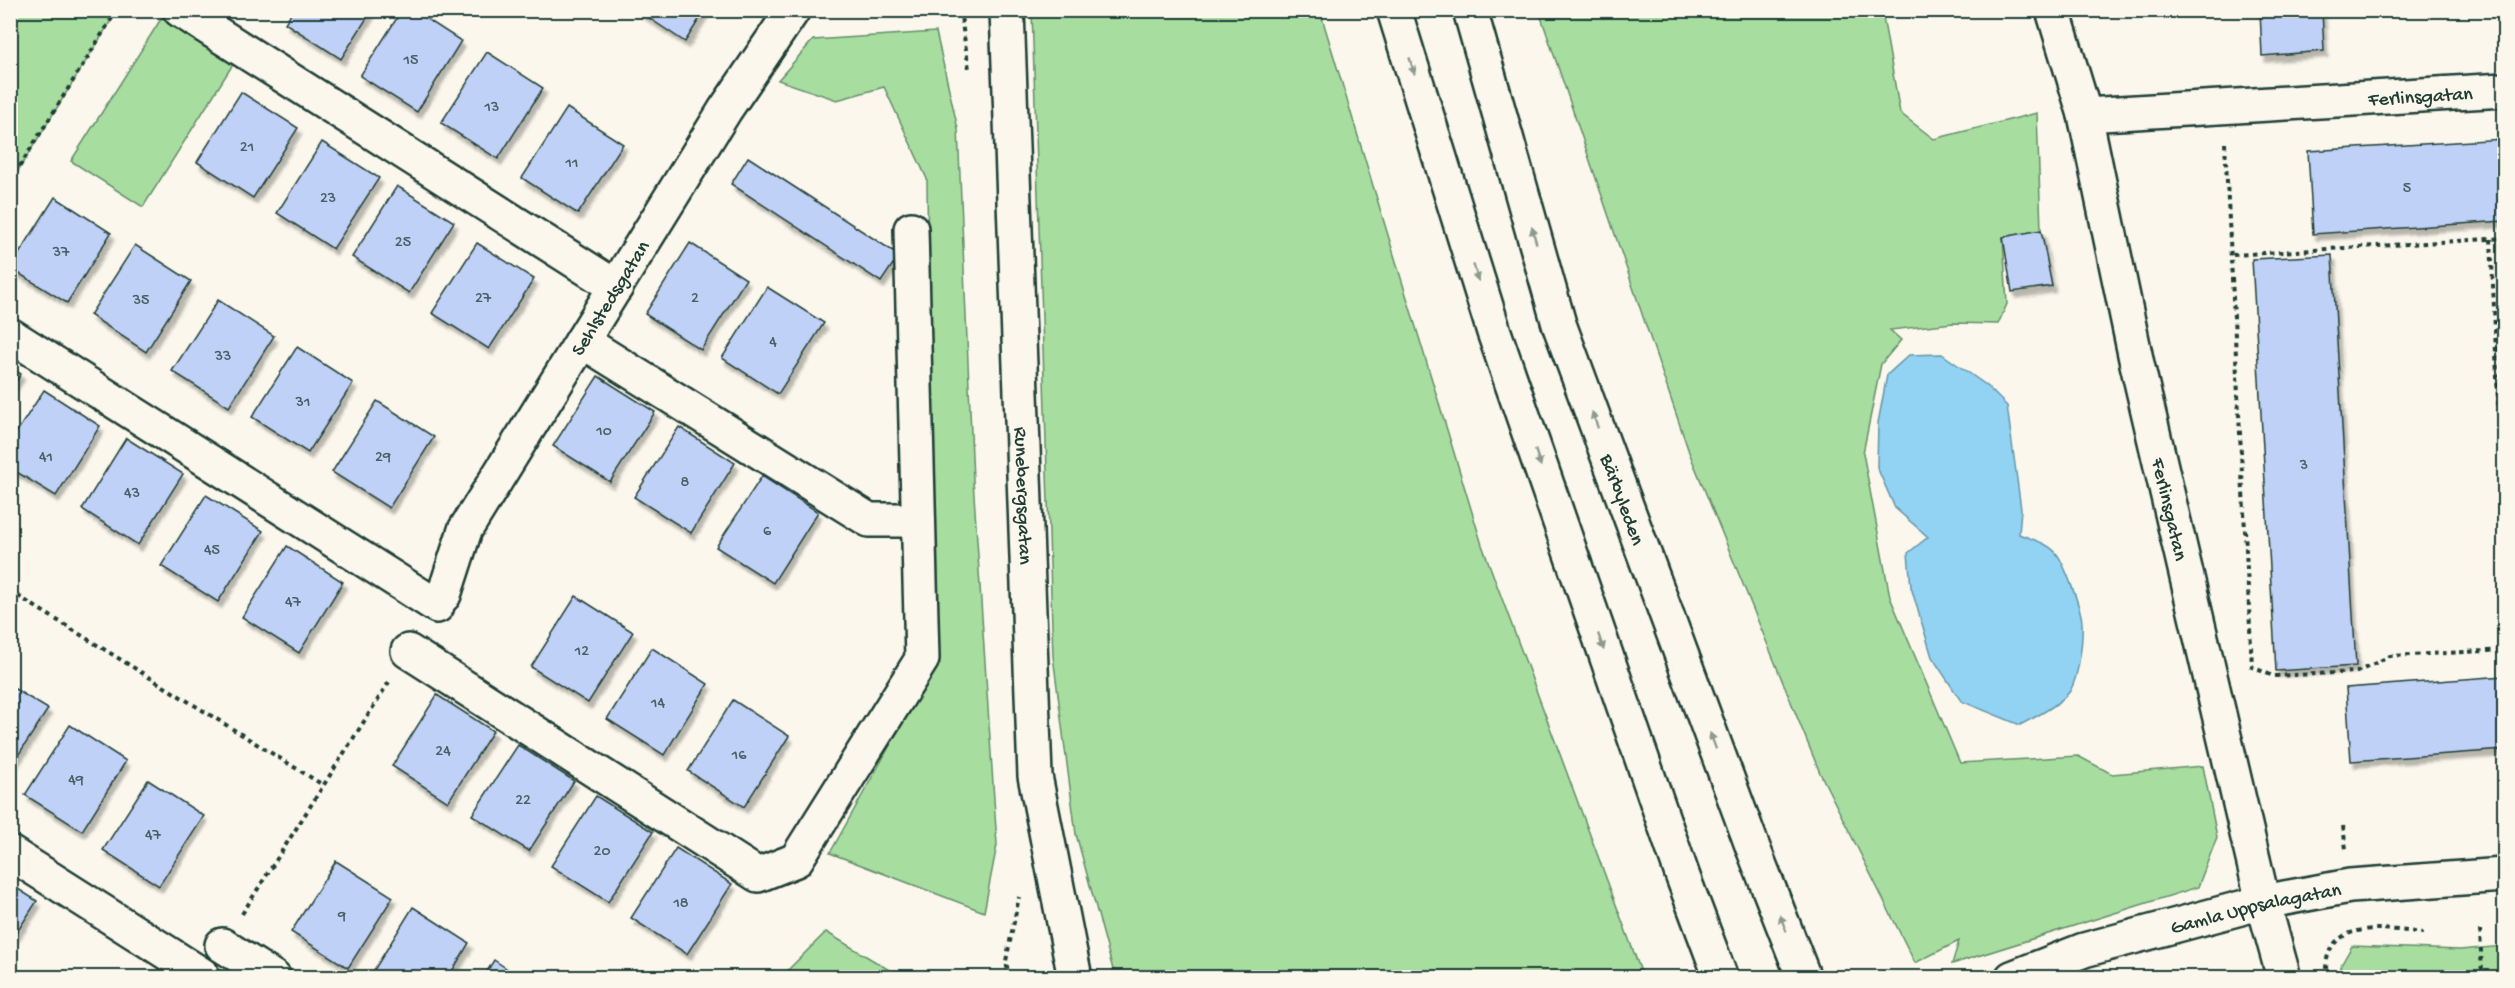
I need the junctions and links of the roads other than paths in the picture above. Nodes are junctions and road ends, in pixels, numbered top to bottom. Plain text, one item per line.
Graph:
1 (180, 10) edge
2 (793, 10) edge
3 (1007, 10) edge
4 (1394, 10) edge
5 (1470, 10) edge
6 (2053, 10) edge
7 (2505, 90) edge
8 (2085, 115) junction
9 (911, 229) dead end
10 (616, 287) junction
11 (10, 335) edge
12 (582, 341) junction
13 (918, 520) junction
14 (408, 651) road end
15 (10, 853) edge
16 (2505, 875) edge
17 (2263, 902) junction
18 (222, 945) road end
19 (202, 975) dead end
20 (274, 978) edge
21 (1075, 978) edge
22 (1721, 978) edge
23 (1804, 978) edge
24 (2012, 978) edge
25 (2284, 978) edge

1 - 10 street
2 - 10 street, Sehlstedsgatan
3 - 21 street, Runebergsgatan
4 -> 22 street
23 -> 5 street, Bärbyleden
6 - 8 street, Ferlinsgatan
7 - 8 street, Ferlinsgatan
8 - 17 street, Ferlinsgatan
9 - 13 street
10 - 12 street, Sehlstedsgatan
11 - 12 street, Sehlstedsgatan
12 - 13 street
13 - 14 street
15 - 19 street
16 - 17 street, Gamla Uppsalagatan
17 - 24 street, Gamla Uppsalagatan
17 - 25 street, Ferlinsgatan
18 - 20 street

